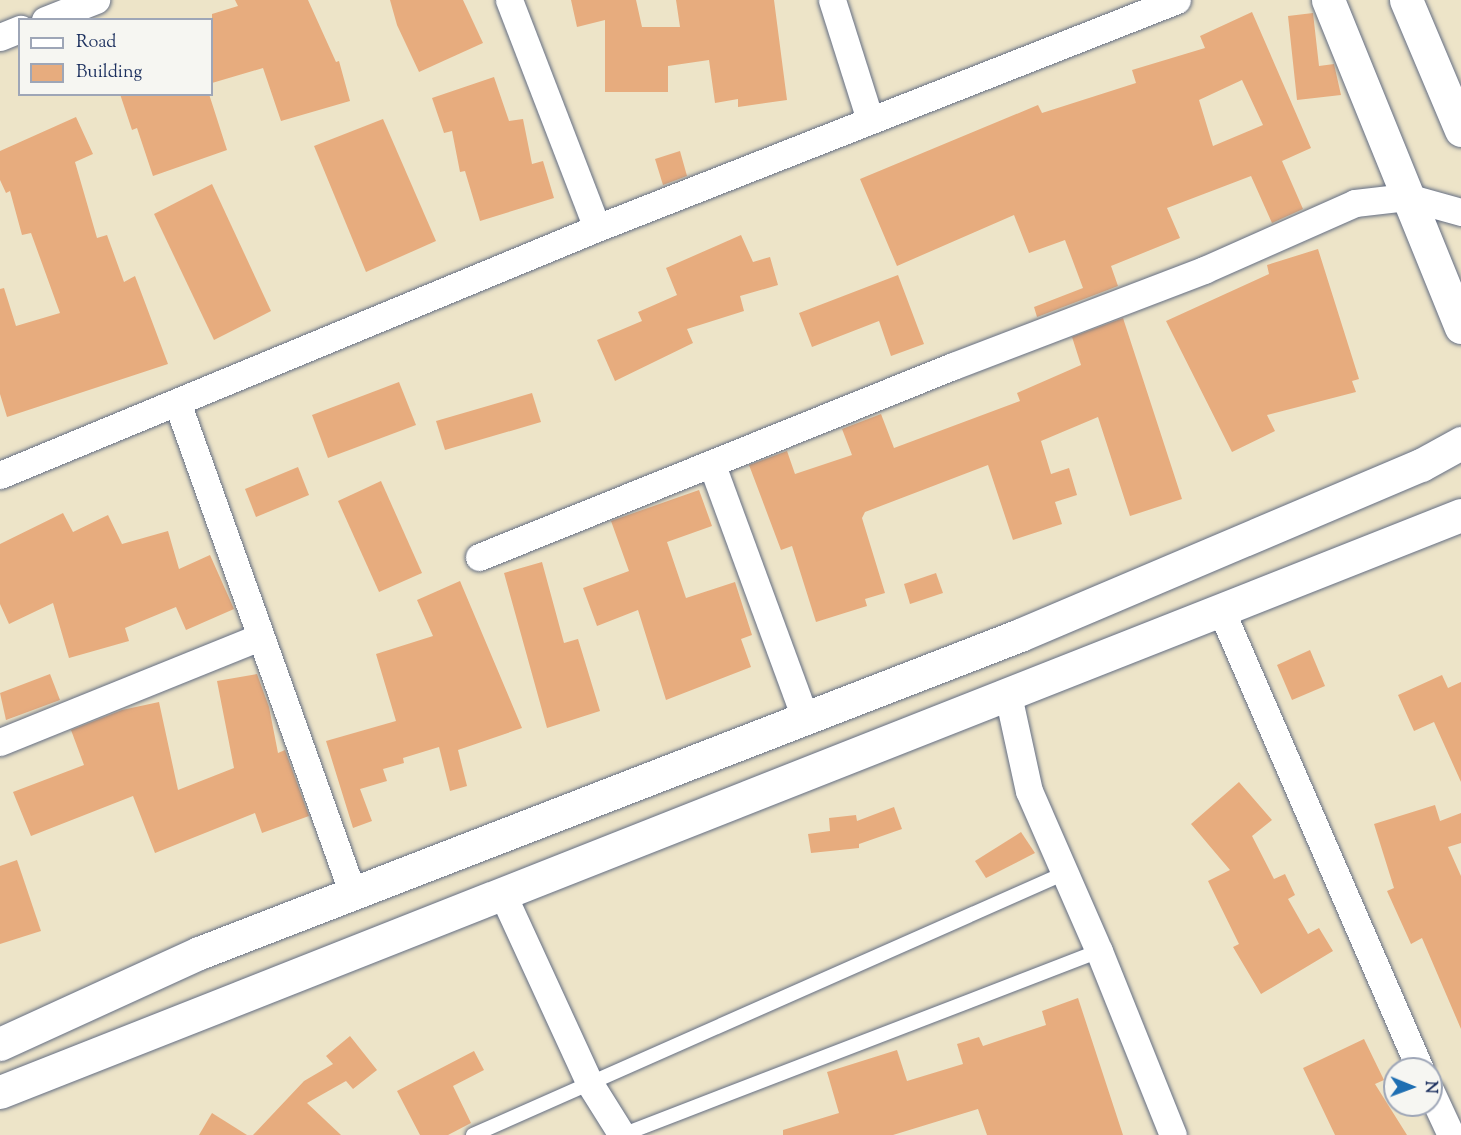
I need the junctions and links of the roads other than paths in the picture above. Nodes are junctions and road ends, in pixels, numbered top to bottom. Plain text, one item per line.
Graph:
1 (96, 0) edge
2 (509, 0) edge
3 (832, 0) edge
4 (1177, 0) edge
5 (1328, 0) edge
6 (1406, 0) edge
7 (50, 18) edge
8 (18, 30) edge
9 (0, 36) edge
10 (870, 120) junction
11 (1461, 130) edge
12 (1407, 197) junction
13 (1461, 212) edge
14 (597, 228) junction
15 (1461, 327) edge
16 (177, 402) junction
17 (1461, 443) edge
18 (712, 465) junction
19 (0, 475) edge
20 (1461, 515) edge
21 (479, 557) dead end
22 (1221, 610) junction
23 (260, 637) junction
24 (1008, 695) junction
25 (805, 718) junction
26 (0, 742) edge
27 (1065, 873) junction
28 (352, 894) junction
29 (503, 895) junction
30 (1099, 951) junction
31 (0, 1044) edge
32 (1415, 1057) edge
33 (590, 1084) junction
34 (0, 1092) edge
35 (1443, 1117) edge
36 (473, 1135) edge
37 (622, 1135) edge
38 (1173, 1135) edge
39 (1451, 1135) edge

1 - 7 street
2 - 14 street
3 - 10 street
4 - 10 street
5 - 12 street
6 - 11 street
8 - 9 street
10 - 14 street
12 - 13 street
12 - 15 street
12 - 18 street
14 - 16 street
16 - 19 street
16 - 23 street
17 - 25 street
18 - 21 street
18 - 25 street
20 - 22 street
22 - 24 street
22 - 32 street
23 - 26 street
23 - 28 street
24 - 27 street
24 - 29 street
25 - 28 street
27 - 30 street
27 - 33 lane
28 - 31 street
29 - 33 street
29 - 34 street
30 - 37 lane
30 - 38 street
33 - 36 lane
33 - 37 street
35 - 39 street

